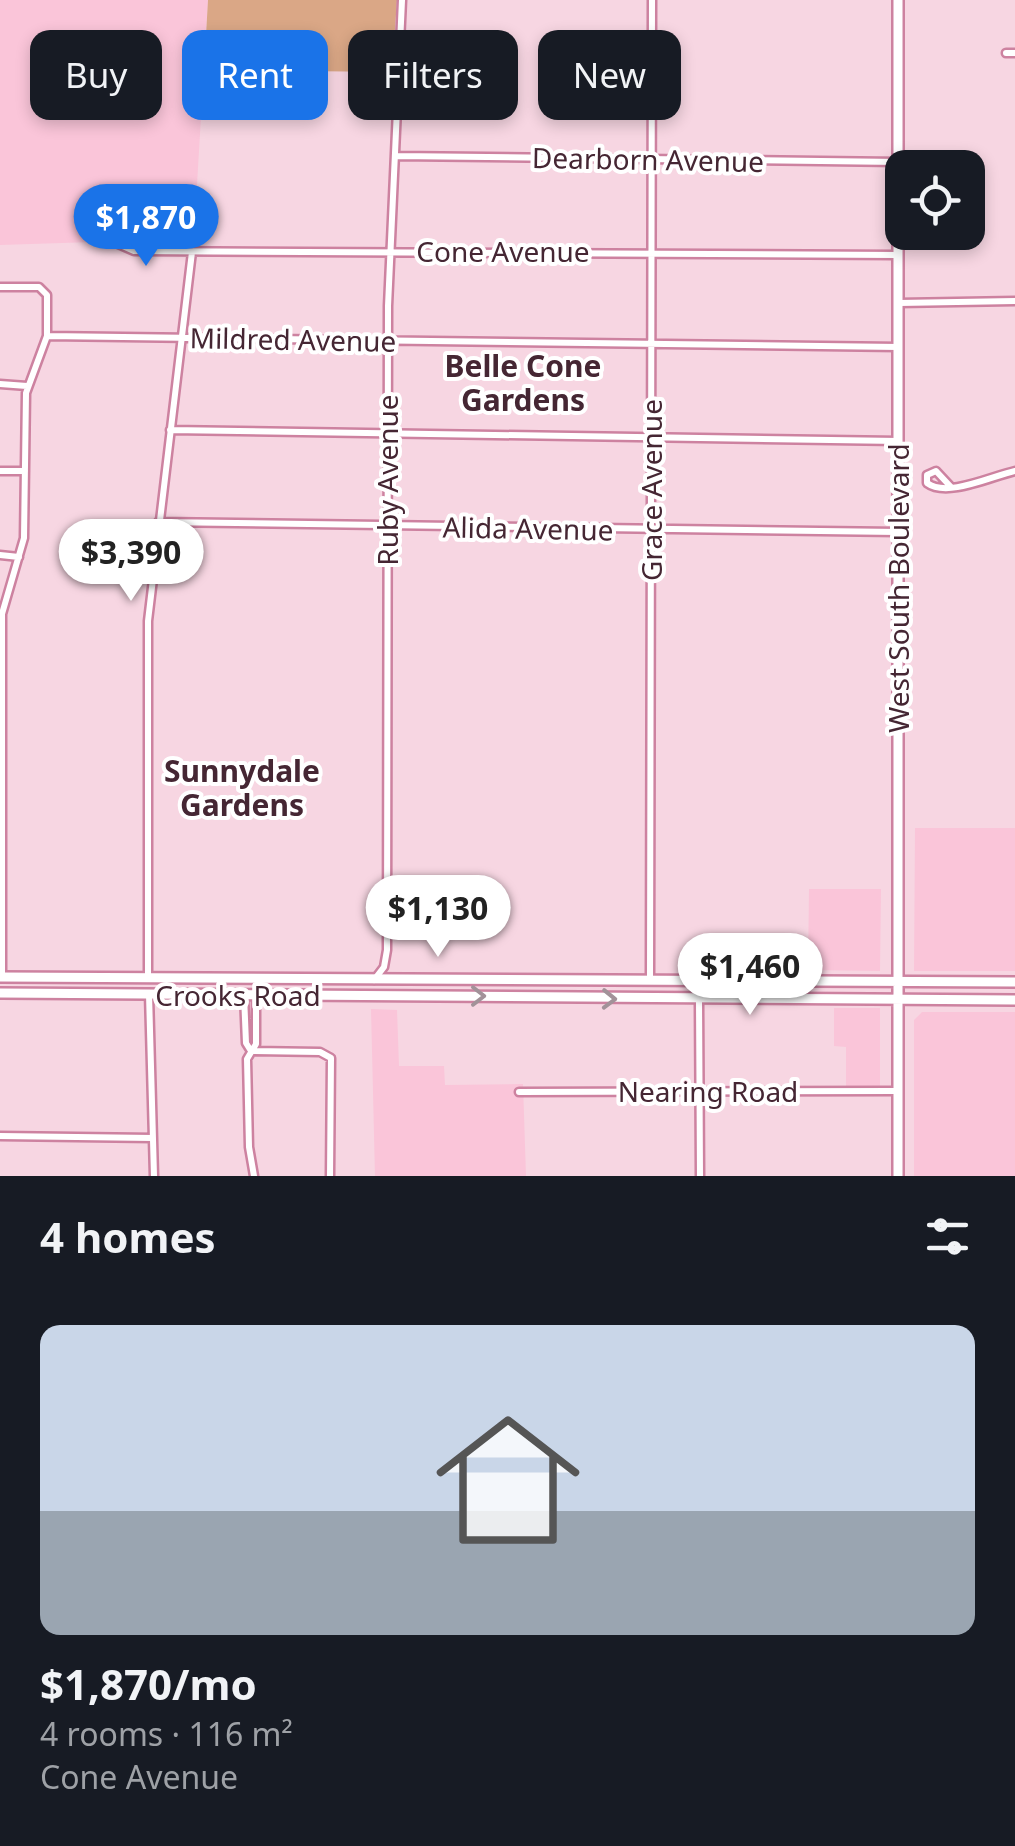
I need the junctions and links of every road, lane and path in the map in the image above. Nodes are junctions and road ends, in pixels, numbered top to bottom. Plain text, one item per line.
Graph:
1 (402, 0) edge
2 (652, 0) edge
3 (898, 0) edge
4 (899, 150) edge
5 (396, 156) junction
6 (652, 159) junction
7 (885, 162) edge
8 (109, 240) dead end
9 (899, 250) edge
10 (392, 251) junction
11 (192, 252) junction
12 (652, 252) junction
13 (899, 255) junction
14 (0, 287) edge
15 (1015, 301) edge
16 (899, 303) junction
17 (46, 336) junction
18 (182, 338) junction
19 (388, 341) junction
20 (651, 344) junction
21 (899, 347) junction
22 (0, 384) edge
23 (27, 386) junction
24 (170, 430) junction
25 (388, 434) junction
26 (651, 437) junction
27 (899, 441) junction
28 (0, 470) edge
29 (25, 471) junction
30 (1015, 471) edge
31 (950, 486) dead end
32 (158, 522) junction
33 (387, 526) junction
34 (651, 530) junction
35 (898, 532) junction
36 (0, 555) edge
37 (19, 557) junction
38 (4, 586) edge
39 (386, 960) junction
40 (1, 977) edge
41 (89, 977) junction
42 (148, 978) junction
43 (293, 979) junction
44 (374, 980) junction
45 (398, 980) junction
46 (650, 980) junction
47 (702, 980) junction
48 (864, 982) junction
49 (898, 982) junction
50 (935, 982) junction
51 (1015, 982) edge
52 (0, 992) edge
53 (80, 994) junction
54 (149, 994) junction
55 (250, 995) junction
56 (283, 996) junction
57 (384, 996) junction
58 (858, 998) junction
59 (898, 998) junction
60 (930, 999) junction
61 (647, 1000) junction
62 (698, 1000) junction
63 (1015, 1000) edge
64 (251, 1051) junction
65 (898, 1090) junction
66 (700, 1091) junction
67 (519, 1092) dead end
68 (0, 1136) edge
69 (152, 1138) junction
70 (154, 1176) edge
71 (254, 1176) edge
72 (330, 1176) edge
73 (700, 1176) edge
74 (898, 1176) edge

1 - 5 street, Ruby Avenue
2 - 6 street, Grace Avenue
3 - 4 main road, West South Boulevard
5 - 6 street, Dearborn Avenue
5 - 10 street, Ruby Avenue
6 - 7 street, Dearborn Avenue
6 - 12 street, Grace Avenue
8 - 11 street, Cone Avenue
9 - 13 main road, West South Boulevard
10 - 11 street, Cone Avenue
10 - 12 street, Cone Avenue
10 - 19 street, Ruby Avenue
11 - 18 street
12 - 13 street, Cone Avenue
12 - 20 street, Grace Avenue
13 - 16 main road, West South Boulevard
14 - 17 street
15 - 16 street
16 - 21 main road, West South Boulevard
17 - 18 street, Mildred Avenue
17 - 23 street
18 - 19 street, Mildred Avenue
18 - 24 street
19 - 20 street, Mildred Avenue
19 - 25 street, Ruby Avenue
20 - 21 street, Mildred Avenue
20 - 26 street, Grace Avenue
21 - 27 main road, West South Boulevard
22 - 23 street
23 - 29 street
24 - 25 street
24 - 32 street
25 - 26 street
25 - 33 street, Ruby Avenue
26 - 27 street
26 - 34 street, Grace Avenue
27 - 35 main road, West South Boulevard
28 - 29 street
29 - 37 street
30 - 31 street
32 - 33 street, Alida Avenue
32 - 42 street
33 - 34 street, Alida Avenue
33 - 39 street, Ruby Avenue
34 - 35 street, Alida Avenue
34 - 46 street, Grace Avenue
35 - 49 main road, West South Boulevard
36 - 37 street
37 - 38 street
38 - 40 street
39 - 44 street
39 - 45 street
40 - 41 main road, Crooks Road
40 - 52 main road
41 - 42 main road, Crooks Road
41 - 53 main road
42 - 43 main road, Crooks Road
43 - 44 main road, Crooks Road
43 - 56 main road
44 - 45 main road, Crooks Road
45 - 46 main road, Crooks Road
45 - 57 main road
46 - 47 main road, Crooks Road
46 - 61 main road
47 - 48 main road, Crooks Road
47 - 62 main road
48 - 49 main road, Crooks Road
48 - 58 main road
49 - 50 main road, Crooks Road
49 - 59 main road, West South Boulevard
50 - 51 main road, Crooks Road
50 - 60 main road
52 - 53 main road, Crooks Road
53 - 54 main road, Crooks Road
54 - 55 main road, Crooks Road
54 - 69 street
55 - 56 main road, Crooks Road
55 - 64 street
56 - 57 main road, Crooks Road
57 -> 61 main road, Crooks Road
58 - 59 main road, Crooks Road
58 - 62 main road, Crooks Road
59 - 60 main road, Crooks Road
59 - 65 main road, West South Boulevard
60 - 63 main road, Crooks Road
61 - 62 main road, Crooks Road
62 - 66 street
64 - 71 street
64 - 72 street
65 - 66 street, Nearing Road
65 - 74 main road, West South Boulevard
66 - 67 street, Nearing Road
66 - 73 street
68 - 69 street
69 - 70 street

